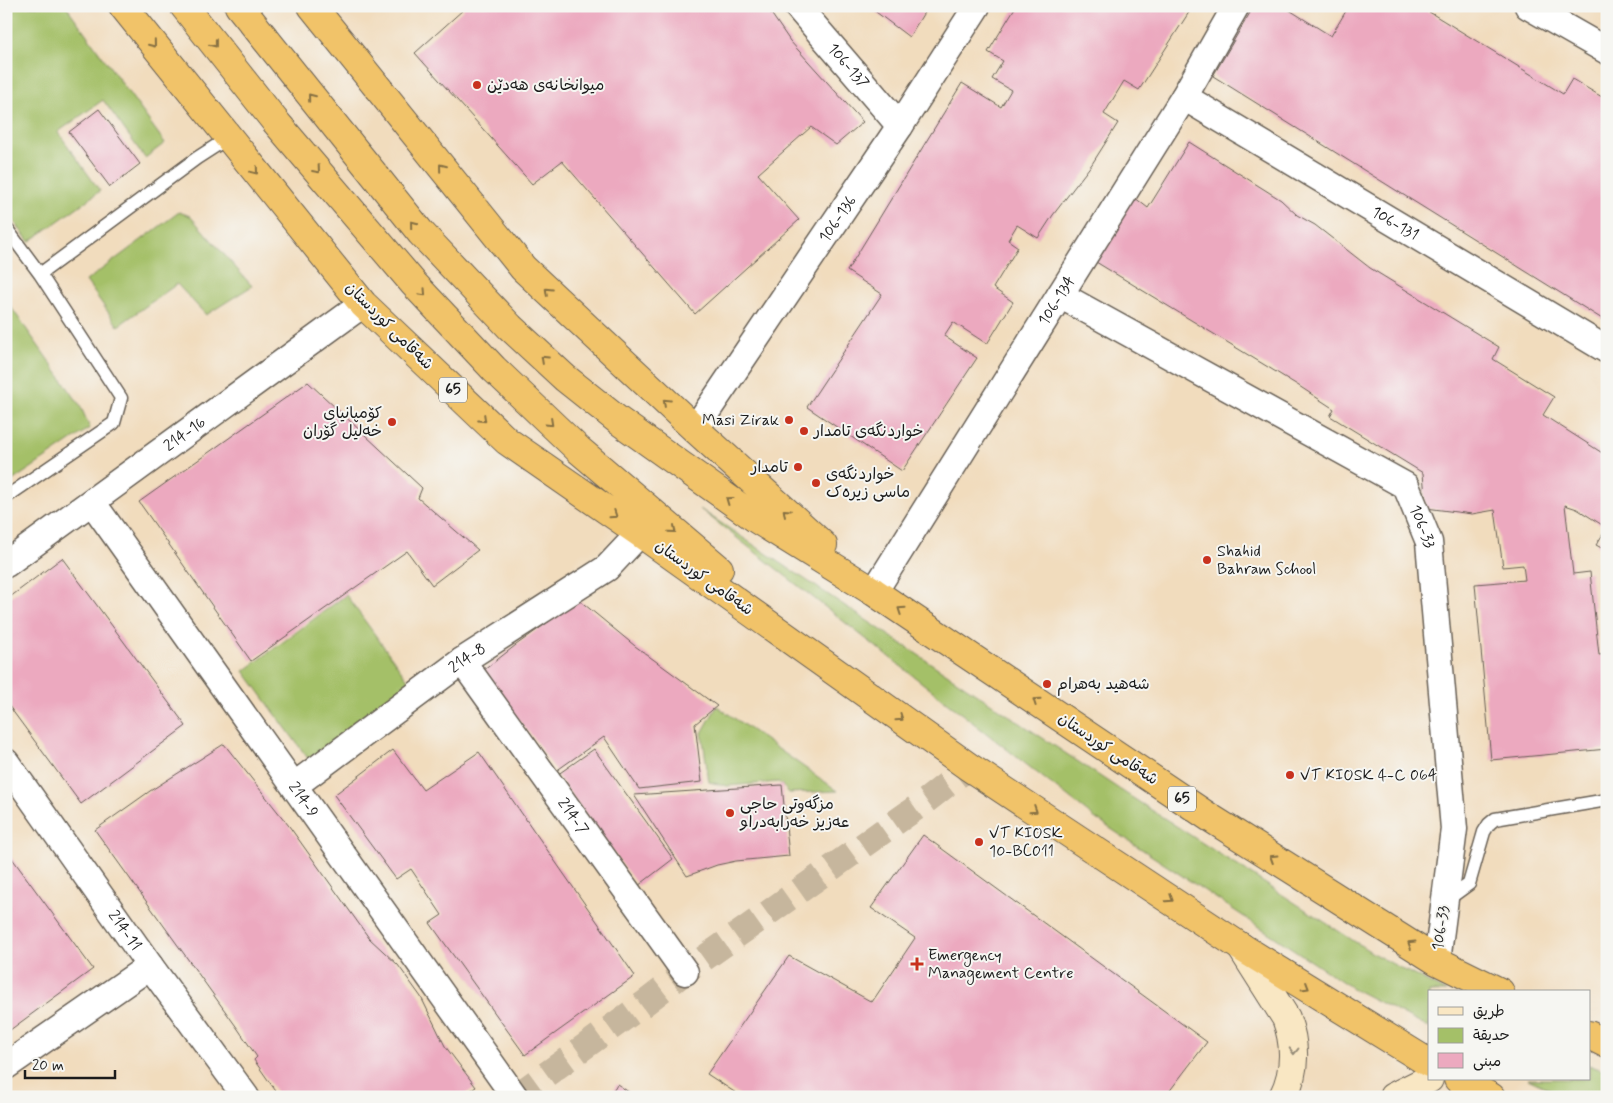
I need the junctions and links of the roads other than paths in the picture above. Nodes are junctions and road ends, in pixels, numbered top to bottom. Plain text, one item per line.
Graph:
1 (123, 6) edge
2 (184, 6) edge
3 (239, 6) edge
4 (312, 6) edge
5 (797, 6) edge
6 (978, 6) edge
7 (1236, 6) edge
8 (1528, 6) edge
9 (1607, 51) edge
10 (1184, 97) junction
11 (900, 126) junction
12 (228, 138) junction
13 (6, 228) edge
14 (40, 274) junction
15 (1060, 295) junction
16 (363, 304) junction
17 (1607, 350) edge
18 (695, 429) junction
19 (6, 497) edge
20 (92, 502) junction
21 (640, 533) junction
22 (6, 564) edge
23 (874, 592) junction
24 (462, 661) junction
25 (860, 690) junction
26 (6, 762) edge
27 (295, 785) junction
28 (14, 791) edge
29 (1607, 800) edge
30 (1445, 901) junction
31 (1241, 947) junction
32 (1437, 961) junction
33 (150, 966) junction
34 (685, 972) dead end
35 (1496, 990) edge
36 (1590, 1036) edge
37 (1607, 1044) edge
38 (1428, 1062) edge
39 (6, 1066) edge
40 (1428, 1080) edge
41 (1460, 1080) edge
42 (246, 1097) edge
43 (515, 1097) edge
44 (1283, 1097) edge
45 (1393, 1097) edge
46 (1491, 1097) edge

1 -> 12 highway, شەقامی کوردستان / 65
2 -> 25 highway, شەقامی کوردستان / 65
23 -> 3 highway, شەقامی کوردستان / 65
18 -> 4 highway, شەقامی کوردستان / 65
5 - 11 street, 106-137
6 - 11 street, 106-136
7 - 10 street, 106-134
8 - 9 street
10 - 15 street, 106-134
10 - 17 street, 106-131
11 - 18 street, 106-136
12 - 14 lane
12 -> 16 highway, شەقامی کوردستان / 65
13 - 14 lane
14 - 19 lane
15 - 23 street, 106-134
15 - 30 street, 106-33
16 - 20 street, 214-16
16 -> 21 highway, شەقامی کوردستان / 65
23 -> 18 highway, شەقامی کوردستان / 65
20 - 22 street, 214-16
20 - 27 street, 214-9
21 - 24 street, 214-8
21 - 25 highway, شەقامی کوردستان / 65
32 -> 23 highway, شەقامی کوردستان / 65
24 - 27 street, 214-8
24 - 34 street, 214-7
25 -> 31 highway, شەقامی کوردستان / 65
26 - 28 street, 214-11
27 - 43 street, 214-9
28 - 33 street, 214-11
29 - 30 lane
30 - 32 street, 106-33
31 -> 38 highway, شەقامی کوردستان / 65
31 -> 44 main road
32 - 35 highway, شەقامی کوردستان / 65
33 - 39 street
33 - 42 street, 214-11
36 - 37 highway
40 - 45 main road
41 - 46 highway

